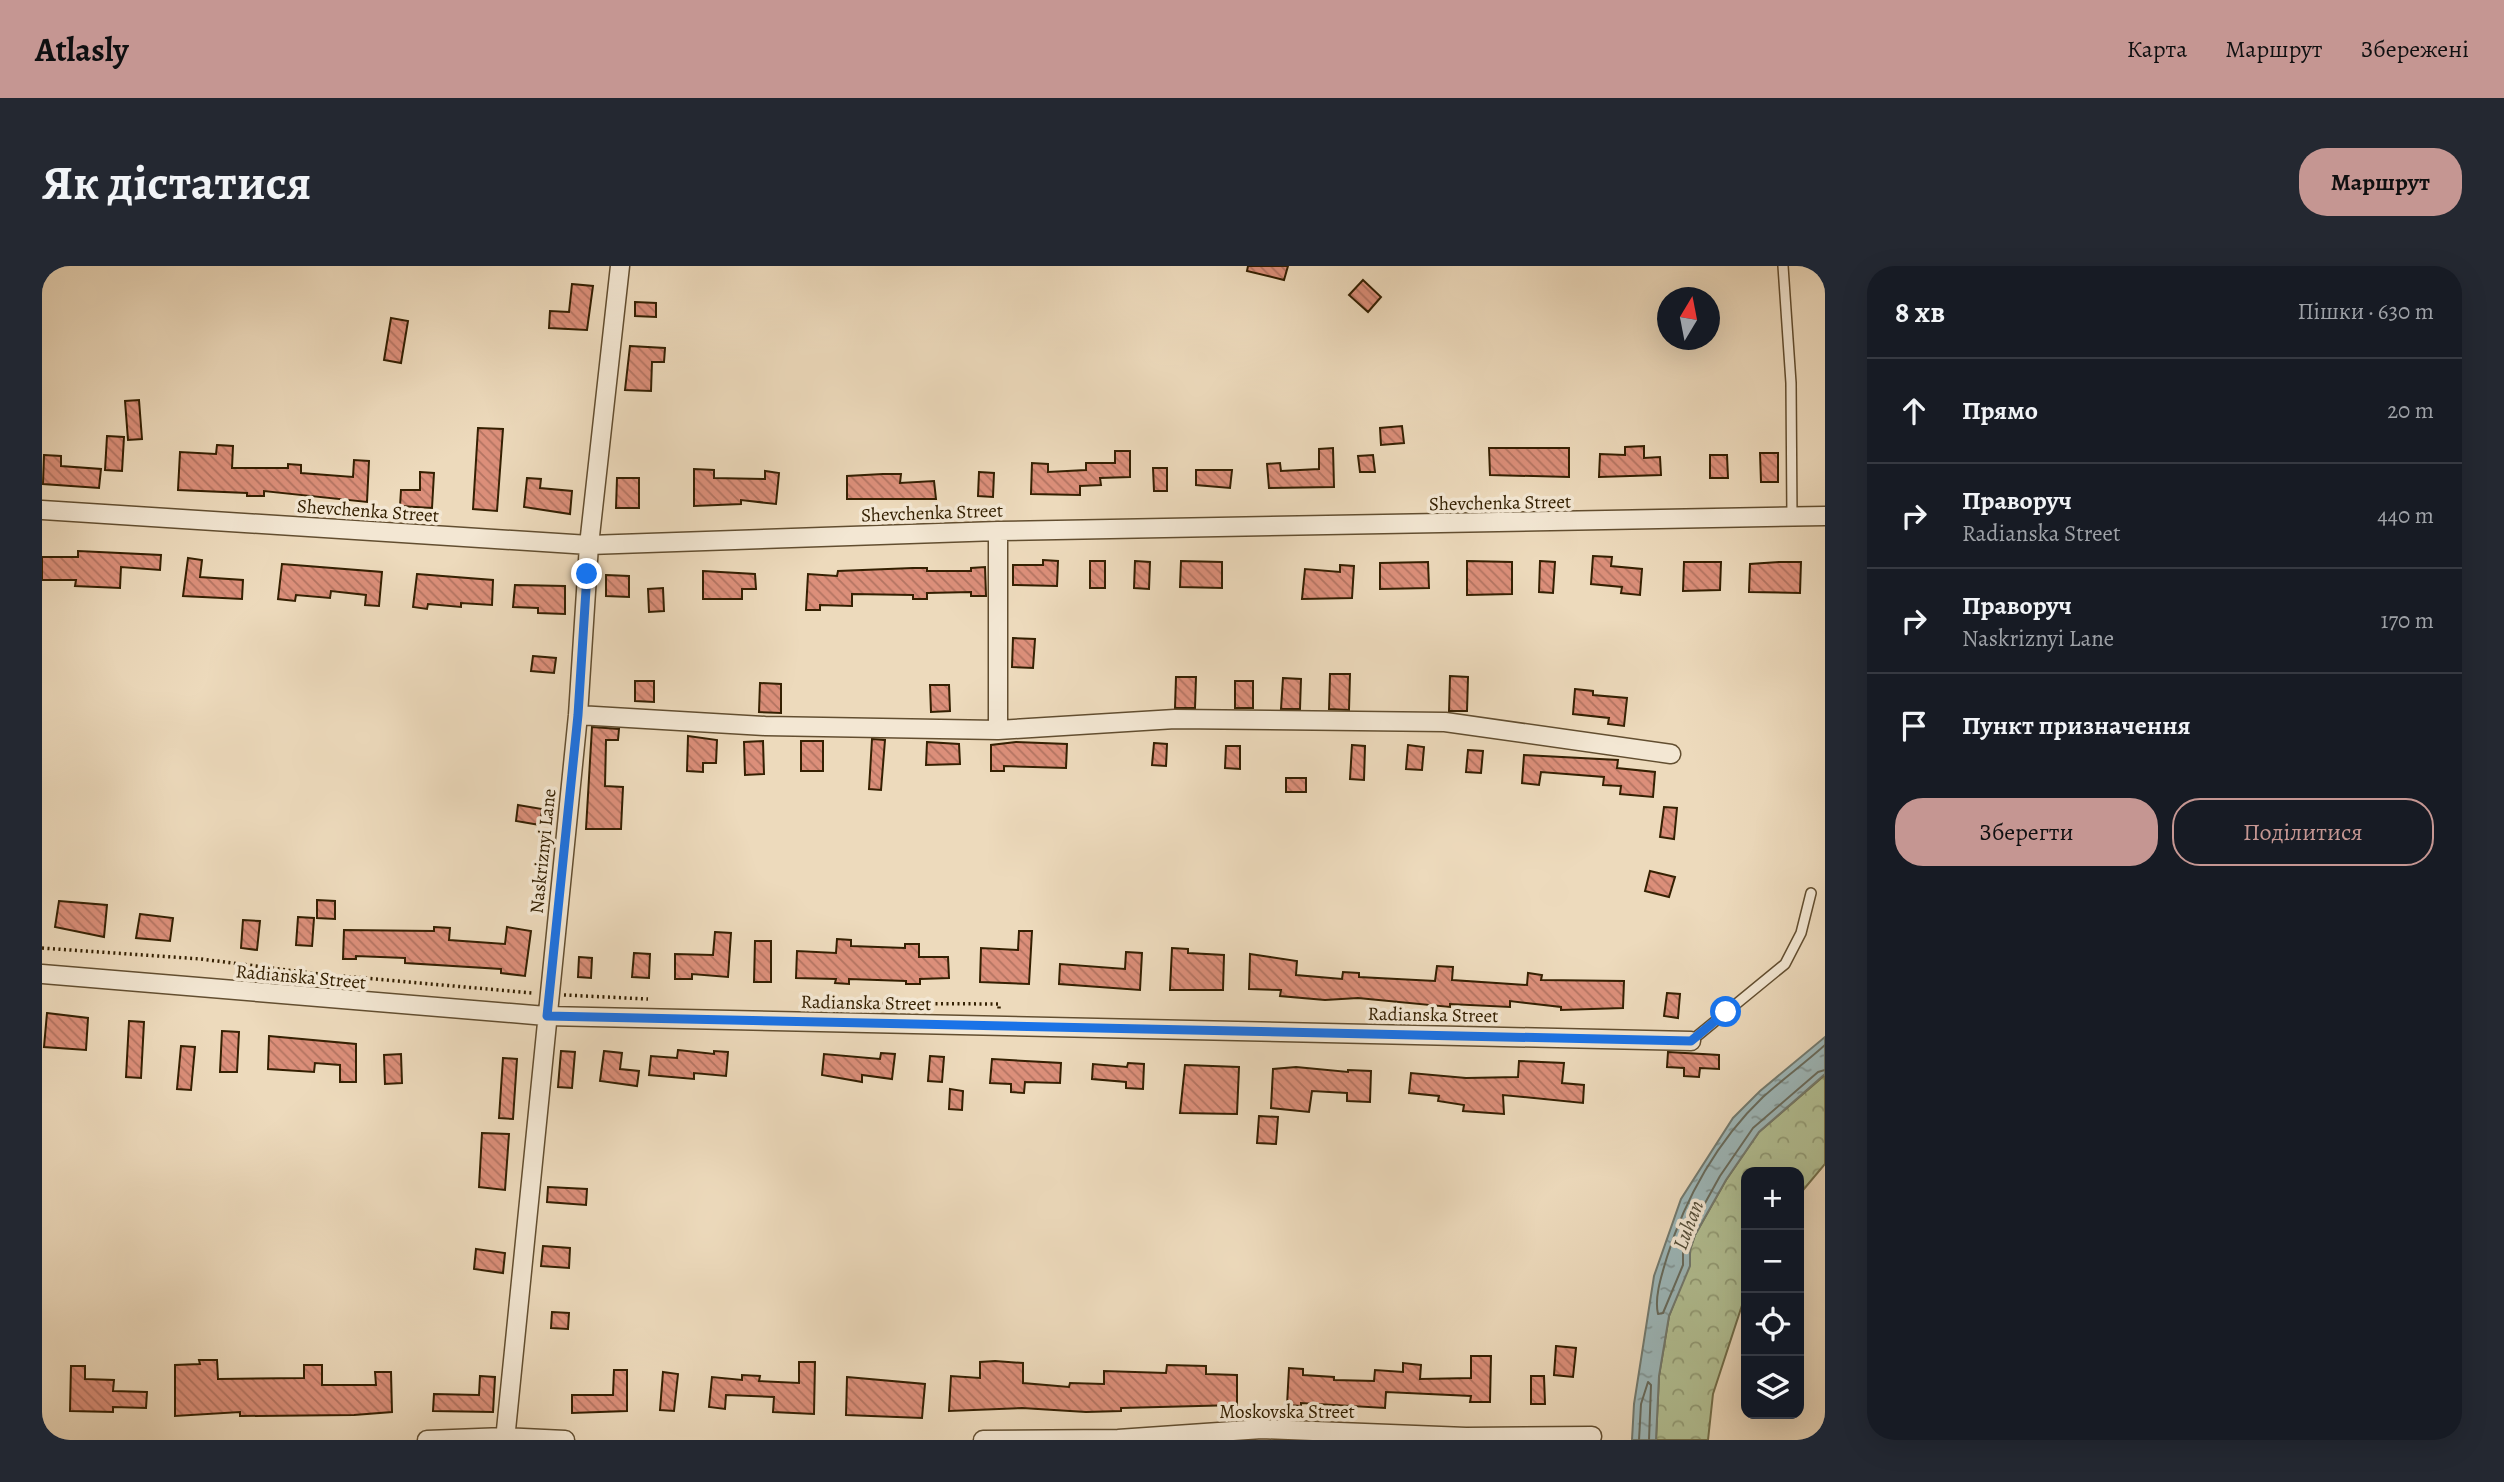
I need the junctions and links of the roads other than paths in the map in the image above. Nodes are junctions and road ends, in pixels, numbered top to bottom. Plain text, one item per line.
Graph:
1 (620, 266) edge
2 (1783, 266) edge
3 (42, 510) edge
4 (1825, 516) edge
5 (1792, 518) junction
6 (998, 531) junction
7 (589, 545) junction
8 (578, 715) junction
9 (998, 730) junction
10 (1671, 754) dead end
11 (1811, 893) dead end
12 (42, 974) edge
13 (547, 1016) junction
14 (1691, 1041) joint
15 (1592, 1436) dead end
16 (505, 1439) edge
17 (427, 1440) edge
18 (565, 1440) edge
19 (983, 1440) edge

1 - 7 street, Naskriznyi Lane
2 - 5 lane
3 - 7 street, Shevchenka Street
4 - 5 street, Shevchenka Street
5 - 6 street, Shevchenka Street
6 - 7 street, Shevchenka Street
6 - 9 street
7 - 8 street, Naskriznyi Lane
8 - 9 street
8 - 13 street, Naskriznyi Lane
9 - 10 street
11 - 14 lane
12 - 13 street, Radianska Street
13 - 14 street, Radianska Street
13 - 16 street, Naskriznyi Lane
15 - 19 street, Moskovska Street
16 - 17 street
16 - 18 street

